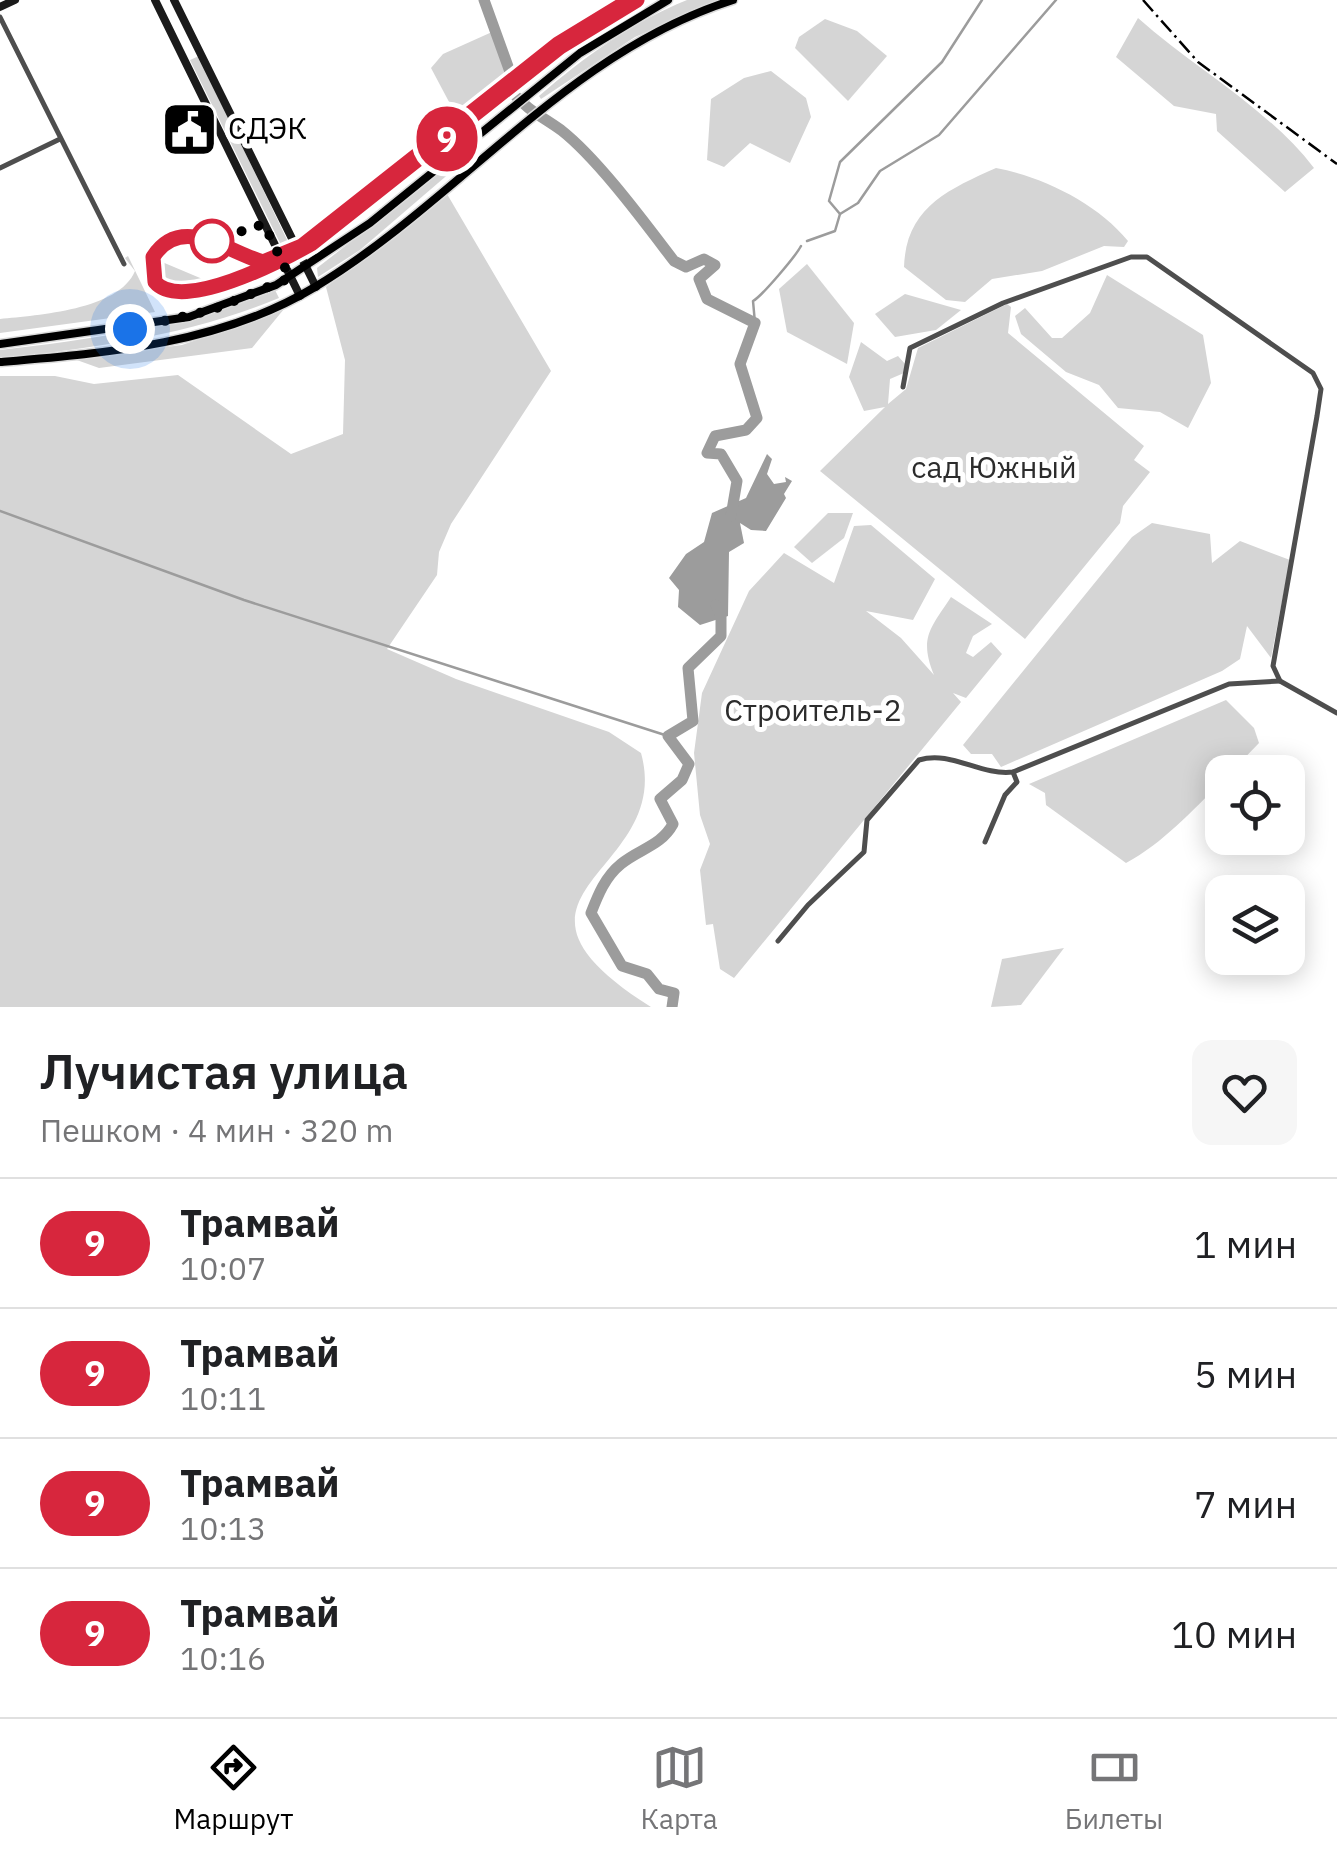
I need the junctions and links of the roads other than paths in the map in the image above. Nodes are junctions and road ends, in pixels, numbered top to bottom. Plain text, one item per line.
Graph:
1 (14, 0) edge
2 (155, 0) edge
3 (174, 0) edge
4 (668, 0) edge
5 (733, 0) edge
6 (0, 7) edge
7 (0, 17) edge
8 (60, 139) junction
9 (0, 168) edge
10 (124, 264) dead end
11 (307, 268) junction
12 (290, 278) junction
13 (316, 286) junction
14 (300, 296) junction
15 (0, 344) edge
16 (0, 362) edge
17 (903, 387) dead end
18 (1280, 681) junction
19 (1337, 713) edge
20 (1013, 772) junction
21 (986, 842) dead end
22 (778, 941) dead end

1 - 6 street
2 - 12 street
3 - 11 street
4 - 11 main road
5 - 13 main road
7 - 8 street
8 - 9 street
8 - 10 street
11 - 12 main road
11 - 13 street
12 - 14 street
12 - 15 main road
13 - 14 main road
14 - 16 main road
17 - 18 street
18 - 19 street
18 - 20 street
20 - 21 street
20 - 22 street

